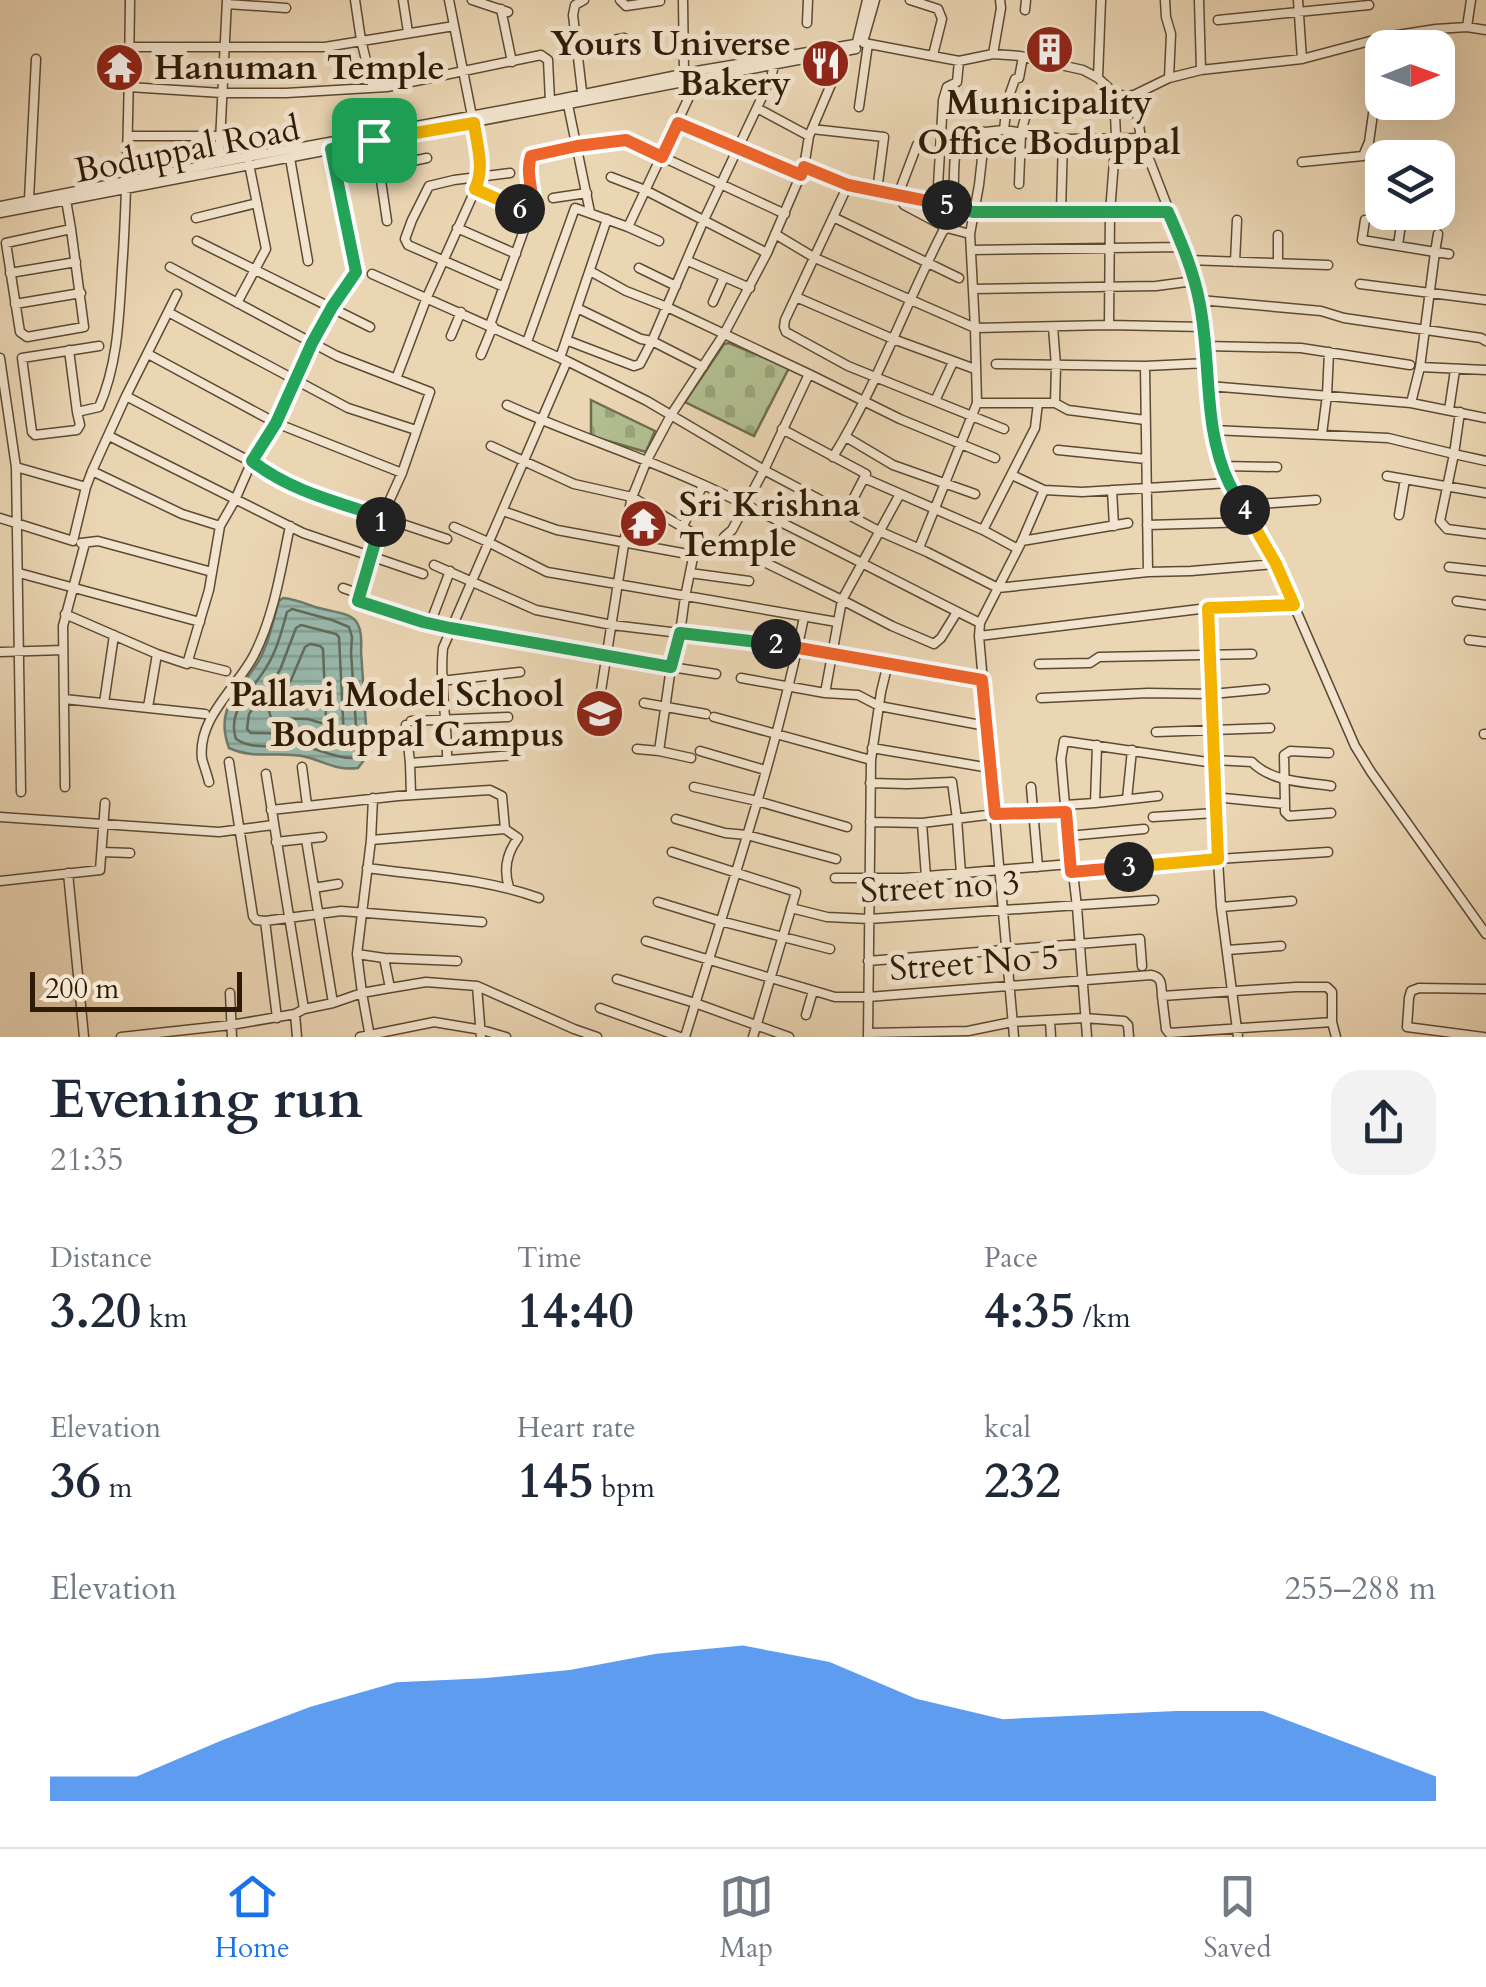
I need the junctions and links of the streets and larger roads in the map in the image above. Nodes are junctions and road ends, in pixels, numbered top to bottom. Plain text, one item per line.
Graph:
1 (130, 0) edge
2 (355, 0) edge
3 (402, 0) edge
4 (449, 0) edge
5 (472, 0) edge
6 (584, 0) edge
7 (620, 0) edge
8 (683, 0) edge
9 (808, 0) edge
10 (867, 0) edge
11 (875, 0) edge
12 (910, 0) edge
13 (1000, 0) edge
14 (1101, 0) edge
15 (1165, 0) edge
16 (1198, 0) edge
17 (1298, 0) edge
18 (1470, 0) edge
19 (660, 1) edge
20 (227, 2) edge
21 (1369, 4) dead end
22 (286, 8) dead end
23 (1299, 12) junction
24 (1218, 20) dead end
25 (807, 23) dead end
26 (454, 26) junction
27 (1467, 27) junction
28 (1442, 30) edge
29 (1486, 30) edge
30 (408, 32) junction
31 (624, 38) dead end
32 (361, 40) junction
33 (1365, 42) edge
34 (860, 44) junction
35 (223, 46) junction
36 (130, 47) junction
37 (576, 47) junction
38 (838, 54) junction
39 (993, 54) junction
40 (932, 55) junction
41 (1023, 57) junction
42 (1302, 58) junction
43 (36, 59) dead end
44 (775, 61) junction
45 (959, 61) junction
46 (512, 62) junction
47 (1201, 70) junction
48 (464, 73) junction
49 (684, 73) junction
50 (698, 78) junction
51 (1098, 78) junction
52 (1169, 78) junction
53 (129, 87) junction
54 (373, 88) junction
55 (222, 93) junction
56 (1114, 93) junction
57 (1134, 95) junction
58 (583, 98) junction
59 (550, 101) junction
60 (568, 105) junction
61 (860, 107) dead end
62 (756, 108) junction
63 (1026, 114) dead end
64 (473, 119) junction
65 (1372, 120) edge
66 (678, 123) junction
67 (1004, 130) junction
68 (811, 132) junction
69 (984, 132) junction
70 (1021, 133) junction
71 (128, 136) junction
72 (220, 136) junction
73 (1116, 136) junction
74 (1141, 138) junction
75 (1063, 139) junction
76 (374, 140) junction
77 (917, 144) dead end
78 (330, 145) junction
79 (577, 146) junction
80 (737, 149) junction
81 (662, 157) junction
82 (290, 158) junction
83 (427, 158) dead end
84 (219, 162) junction
85 (1302, 162) dead end
86 (249, 164) junction
87 (379, 168) junction
88 (802, 171) junction
89 (510, 173) dead end
90 (481, 177) junction
91 (611, 177) dead end
92 (127, 184) junction
93 (1019, 184) dead end
94 (722, 185) junction
95 (848, 185) junction
96 (475, 189) junction
97 (645, 190) junction
98 (877, 192) junction
99 (587, 193) junction
100 (898, 195) junction
101 (553, 198) dead end
102 (29, 199) junction
103 (66, 200) junction
104 (937, 202) junction
105 (257, 203) junction
106 (954, 207) junction
107 (0, 210) edge
108 (590, 212) junction
109 (973, 212) junction
110 (1061, 212) junction
111 (1110, 212) junction
112 (1168, 212) junction
113 (530, 213) junction
114 (785, 214) junction
115 (833, 217) junction
116 (196, 218) dead end
117 (608, 219) junction
118 (1237, 220) dead end
119 (1365, 220) dead end
120 (386, 221) dead end
121 (704, 222) junction
122 (628, 227) junction
123 (457, 228) junction
124 (947, 228) junction
125 (71, 229) junction
126 (1400, 230) edge
127 (775, 234) junction
128 (970, 234) junction
129 (1438, 234) dead end
130 (1278, 235) dead end
131 (197, 240) dead end
132 (659, 241) dead end
133 (1398, 245) junction
134 (1183, 247) junction
135 (1111, 249) junction
136 (972, 250) junction
137 (1435, 252) junction
138 (516, 254) junction
139 (767, 254) junction
140 (1449, 254) dead end
141 (816, 258) junction
142 (1188, 260) junction
143 (308, 261) dead end
144 (443, 261) junction
145 (688, 261) junction
146 (76, 262) junction
147 (1235, 262) junction
148 (927, 263) junction
149 (1278, 263) junction
150 (1328, 265) dead end
151 (170, 267) dead end
152 (640, 268) dead end
153 (256, 270) junction
154 (590, 271) junction
155 (10, 273) junction
156 (372, 274) dead end
157 (724, 277) junction
158 (959, 278) dead end
159 (1194, 281) junction
160 (1360, 284) dead end
161 (676, 286) junction
162 (1108, 286) junction
163 (504, 287) junction
164 (750, 288) junction
165 (973, 289) junction
166 (81, 292) junction
167 (177, 294) dead end
168 (1429, 294) junction
169 (796, 296) junction
170 (427, 297) junction
171 (908, 300) junction
172 (1200, 300) junction
173 (1486, 300) edge
174 (713, 302) dead end
175 (238, 303) junction
176 (15, 304) junction
177 (332, 307) junction
178 (667, 307) junction
179 (576, 308) junction
180 (168, 312) junction
181 (461, 312) junction
182 (491, 326) junction
183 (1108, 326) junction
184 (370, 327) dead end
185 (1053, 327) junction
186 (974, 328) junction
187 (1203, 328) junction
188 (1425, 329) junction
189 (724, 334) junction
190 (451, 336) dead end
191 (893, 339) junction
192 (566, 340) junction
193 (652, 340) junction
194 (1486, 341) edge
195 (527, 342) junction
196 (312, 343) junction
197 (99, 346) dead end
198 (1206, 346) junction
199 (69, 350) junction
200 (1329, 352) junction
201 (148, 354) junction
202 (480, 355) dead end
203 (0, 358) edge
204 (563, 360) junction
205 (952, 362) junction
206 (1208, 363) junction
207 (996, 364) dead end
208 (1056, 366) junction
209 (1145, 366) junction
210 (1415, 366) junction
211 (703, 367) junction
212 (975, 369) junction
213 (1455, 370) junction
214 (1486, 370) edge
215 (809, 374) junction
216 (874, 377) junction
217 (296, 379) junction
218 (396, 379) junction
219 (1209, 386) junction
220 (1327, 395) junction
221 (126, 396) junction
222 (862, 401) junction
223 (935, 401) junction
224 (977, 403) junction
225 (1055, 403) junction
226 (1411, 403) junction
227 (1038, 404) junction
228 (507, 405) dead end
229 (1448, 410) junction
230 (78, 412) junction
231 (1460, 412) junction
232 (671, 415) junction
233 (972, 415) junction
234 (1486, 418) edge
235 (542, 420) junction
236 (1145, 420) junction
237 (276, 423) junction
238 (1004, 429) dead end
239 (416, 430) junction
240 (782, 430) junction
241 (1213, 430) junction
242 (1322, 434) junction
243 (109, 436) junction
244 (846, 437) junction
245 (13, 438) junction
246 (0, 439) edge
247 (961, 444) junction
248 (490, 446) dead end
249 (1058, 450) dead end
250 (1454, 454) junction
251 (833, 457) junction
252 (994, 458) dead end
253 (1146, 459) junction
254 (647, 460) junction
255 (252, 461) junction
256 (1486, 461) edge
257 (524, 462) junction
258 (1223, 466) junction
259 (16, 467) junction
260 (1276, 467) dead end
261 (764, 470) junction
262 (92, 471) junction
263 (402, 472) junction
264 (1012, 475) junction
265 (1387, 476) dead end
266 (864, 478) junction
267 (1405, 480) junction
268 (1229, 483) junction
269 (945, 484) junction
270 (703, 485) junction
271 (86, 487) junction
272 (1448, 488) junction
273 (1146, 489) junction
274 (1044, 490) junction
275 (1112, 490) junction
276 (1486, 493) edge
277 (900, 494) junction
278 (975, 494) dead end
279 (632, 497) junction
280 (235, 500) junction
281 (1316, 500) dead end
282 (745, 504) junction
283 (1242, 505) junction
284 (935, 508) junction
285 (503, 511) junction
286 (846, 513) junction
287 (1398, 514) dead end
288 (382, 517) junction
289 (0, 518) edge
290 (1253, 522) junction
291 (18, 523) junction
292 (1128, 523) dead end
293 (1147, 525) junction
294 (220, 526) junction
295 (290, 526) junction
296 (683, 526) junction
297 (1114, 526) junction
298 (454, 527) dead end
299 (983, 530) junction
300 (881, 532) junction
301 (1486, 534) edge
302 (447, 539) dead end
303 (73, 540) junction
304 (488, 542) junction
305 (85, 543) junction
306 (625, 544) junction
307 (1020, 545) junction
308 (919, 548) junction
309 (693, 555) junction
310 (372, 556) junction
311 (1276, 564) junction
312 (434, 565) dead end
313 (863, 565) junction
314 (1449, 566) dead end
315 (450, 571) junction
316 (1486, 571) edge
317 (212, 572) junction
318 (1148, 572) junction
319 (19, 573) junction
320 (690, 573) junction
321 (423, 574) dead end
322 (473, 581) junction
323 (749, 581) dead end
324 (618, 585) junction
325 (72, 586) junction
326 (343, 588) dead end
327 (998, 588) junction
328 (360, 594) junction
329 (684, 597) junction
330 (842, 600) junction
331 (1458, 601) dead end
332 (1294, 605) junction
333 (1486, 605) edge
334 (1208, 608) junction
335 (957, 612) junction
336 (64, 614) junction
337 (804, 617) junction
338 (200, 622) junction
339 (837, 622) junction
340 (430, 624) junction
341 (612, 624) junction
342 (980, 624) junction
343 (450, 628) junction
344 (680, 633) junction
345 (114, 635) junction
346 (979, 636) junction
347 (1470, 640) dead end
348 (1486, 642) edge
349 (798, 647) junction
350 (63, 650) junction
351 (0, 652) edge
352 (19, 652) junction
353 (157, 654) junction
354 (1252, 654) dead end
355 (831, 655) junction
356 (607, 657) junction
357 (1209, 657) junction
358 (189, 662) junction
359 (888, 663) junction
360 (1040, 664) dead end
361 (671, 667) junction
362 (226, 671) dead end
363 (520, 672) dead end
364 (716, 674) dead end
365 (740, 678) dead end
366 (982, 680) junction
367 (441, 681) junction
368 (787, 687) junction
369 (1265, 690) dead end
370 (825, 693) junction
371 (1212, 694) junction
372 (1041, 698) dead end
373 (64, 699) junction
374 (104, 703) junction
375 (644, 704) dead end
376 (880, 706) junction
377 (665, 707) junction
378 (148, 708) junction
379 (205, 714) dead end
380 (508, 717) dead end
381 (446, 721) junction
382 (986, 726) junction
383 (1270, 728) dead end
384 (595, 729) dead end
385 (1212, 730) junction
386 (1156, 732) dead end
387 (776, 734) junction
388 (1097, 745) junction
389 (872, 748) junction
390 (636, 749) dead end
391 (1132, 750) junction
392 (659, 751) junction
393 (700, 751) dead end
394 (1329, 754) dead end
395 (516, 755) dead end
396 (692, 758) dead end
397 (447, 760) junction
398 (871, 760) junction
399 (1214, 761) junction
400 (229, 762) dead end
401 (410, 763) junction
402 (302, 766) dead end
403 (990, 768) junction
404 (765, 770) junction
405 (266, 774) dead end
406 (1282, 778) junction
407 (209, 782) dead end
408 (870, 783) junction
409 (1331, 786) dead end
410 (694, 787) dead end
411 (1031, 787) dead end
412 (65, 788) dead end
413 (21, 792) dead end
414 (411, 795) junction
415 (1158, 796) dead end
416 (1214, 797) junction
417 (373, 798) junction
418 (1127, 799) junction
419 (756, 801) junction
420 (104, 803) dead end
421 (1095, 803) junction
422 (1285, 804) junction
423 (307, 805) junction
424 (1065, 809) junction
425 (271, 810) junction
426 (1033, 813) junction
427 (1214, 813) junction
428 (995, 814) junction
429 (1331, 814) dead end
430 (1153, 816) dead end
431 (0, 817) edge
432 (957, 818) junction
433 (676, 820) dead end
434 (870, 822) junction
435 (104, 823) junction
436 (922, 823) junction
437 (273, 825) junction
438 (848, 828) dead end
439 (1144, 829) dead end
440 (240, 830) junction
441 (504, 830) junction
442 (747, 835) junction
443 (322, 836) dead end
444 (1068, 836) junction
445 (306, 839) junction
446 (371, 840) junction
447 (276, 842) junction
448 (102, 852) junction
449 (672, 852) dead end
450 (1328, 852) dead end
451 (130, 853) dead end
452 (836, 859) dead end
453 (1218, 859) junction
454 (367, 868) junction
455 (1038, 868) junction
456 (1071, 868) junction
457 (999, 872) junction
458 (68, 873) junction
459 (734, 873) junction
460 (961, 874) junction
461 (926, 876) junction
462 (835, 878) dead end
463 (869, 879) junction
464 (0, 881) edge
465 (338, 884) dead end
466 (509, 887) junction
467 (314, 888) junction
468 (539, 898) dead end
469 (1154, 900) dead end
470 (1292, 901) dead end
471 (658, 902) dead end
472 (1076, 907) junction
473 (790, 908) junction
474 (1221, 908) junction
475 (1002, 910) junction
476 (362, 912) junction
477 (319, 914) junction
478 (289, 918) junction
479 (869, 919) junction
480 (720, 921) junction
481 (265, 922) junction
482 (482, 922) dead end
483 (1486, 934) edge
484 (782, 935) junction
485 (646, 941) dead end
486 (1078, 944) junction
487 (1281, 946) dead end
488 (830, 948) dead end
489 (1006, 950) junction
490 (1226, 950) junction
491 (358, 954) junction
492 (384, 958) junction
493 (708, 960) junction
494 (457, 961) dead end
495 (868, 962) junction
496 (1142, 966) dead end
497 (769, 978) junction
498 (618, 980) dead end
499 (1080, 981) junction
500 (477, 986) junction
501 (1008, 987) junction
502 (390, 988) junction
503 (1486, 988) edge
504 (813, 991) junction
505 (1233, 991) junction
506 (230, 993) dead end
507 (362, 994) junction
508 (1162, 996) junction
509 (868, 998) junction
510 (333, 1003) junction
511 (696, 1003) junction
512 (600, 1008) dead end
513 (300, 1012) junction
514 (806, 1015) dead end
515 (277, 1018) junction
516 (1084, 1018) junction
517 (1050, 1021) junction
518 (434, 1022) junction
519 (1012, 1022) junction
520 (1332, 1022) junction
521 (231, 1025) junction
522 (757, 1026) junction
523 (1238, 1032) edge
524 (573, 1033) edge
525 (163, 1034) edge
526 (482, 1034) edge
527 (868, 1035) edge
528 (367, 1036) edge
529 (84, 1037) edge
530 (121, 1037) edge
531 (232, 1037) edge
532 (296, 1037) edge
533 (432, 1037) edge
534 (506, 1037) edge
535 (596, 1037) edge
536 (683, 1037) edge
537 (753, 1037) edge
538 (789, 1037) edge
539 (1014, 1037) edge
540 (1051, 1037) edge
541 (1086, 1037) edge
542 (1129, 1037) edge
543 (1336, 1037) edge
544 (1484, 1037) edge

1 - 36 street
2 - 32 street
3 - 30 street
4 - 26 street
5 - 46 street
6 - 37 street
7 - 19 street
8 - 49 street
9 - 25 street
10 - 34 street
11 - 34 street
12 - 40 street
13 - 39 street
14 - 51 street
15 - 52 street
16 - 47 street
17 - 23 street
18 - 27 street
20 - 22 street
20 - 35 street
21 - 23 street
23 - 24 street
23 - 42 street
26 - 30 street
26 - 48 street
27 - 28 street
27 - 29 street
30 - 32 street
31 - 37 street
32 - 35 street
32 - 54 street
33 - 42 street
34 - 38 street, Boduppal Road
34 - 40 street, Boduppal Road
34 - 44 street, Boduppal Road
34 - 61 street
35 - 36 street
35 - 55 street
36 - 53 street
37 - 58 street
38 - 44 street, Boduppal Road
38 - 68 street
39 - 41 street, Boduppal Road
39 - 45 street, Boduppal Road
40 - 45 street, Boduppal Road
41 - 51 street, Boduppal Road
41 - 67 street
42 - 47 street
43 - 102 street
44 - 49 street, Boduppal Road
44 - 50 street, Boduppal Road
44 - 62 street
45 - 104 street
46 - 48 street
46 - 59 street
47 - 52 street
48 - 54 street
48 - 64 street
49 - 58 street, Boduppal Road
50 - 58 street, Boduppal Road
50 - 66 street
51 - 56 street, Boduppal Road
52 - 57 street
53 - 55 street
53 - 71 street
54 - 55 street
55 - 72 street
56 - 57 street
56 - 73 street
57 - 74 street
58 - 59 street, Boduppal Road
58 - 60 street, Boduppal Road
59 - 64 street, Boduppal Road
60 - 64 street, Boduppal Road
60 - 79 street
62 - 68 street
62 - 80 street
63 - 70 street
64 - 76 street, Boduppal Road
64 - 78 street, Boduppal Road
64 - 90 street
65 - 85 street
66 - 80 street
66 - 81 street
67 - 69 street
67 - 70 street
68 - 88 street
68 - 98 street
69 - 106 street
69 - 109 street
70 - 75 street
70 - 93 street
71 - 72 street
71 - 92 street
72 - 84 street
73 - 74 street
73 - 75 street
73 - 111 street
74 - 112 street
75 - 110 street
76 - 78 street, Boduppal Road
76 - 87 street
77 - 100 street
78 - 82 street, Boduppal Road
78 - 84 street, Boduppal Road
78 - 177 street
79 - 81 street
79 - 99 street
79 - 113 street
80 - 88 street
80 - 94 street
81 - 94 street
81 - 97 street
82 - 86 street, Boduppal Road
82 - 143 street
83 - 87 street
84 - 92 street, Boduppal Road
86 - 92 street, Boduppal Road
86 - 105 street
87 - 120 street
88 - 95 street
88 - 114 street
89 - 90 street
90 - 96 street
90 - 144 street
91 - 97 street
92 - 102 street, Boduppal Road
92 - 103 street, Boduppal Road
92 - 230 street
94 - 114 street
94 - 121 street
95 - 98 street
95 - 115 street
96 - 113 street
96 - 123 street
97 - 121 street
97 - 122 street
98 - 100 street
99 - 101 street
99 - 108 street
100 - 104 street
100 - 124 street
102 - 107 street, Boduppal Road
103 - 107 street, Boduppal Road
103 - 125 street
104 - 106 street
105 - 116 street
105 - 153 street
106 - 109 street
108 - 117 street
108 - 195 street
109 - 110 street
109 - 128 street
110 - 111 street
111 - 112 street
111 - 135 street
112 - 134 street
113 - 138 street
114 - 127 street
115 - 141 street
115 - 148 street
117 - 122 street
117 - 154 street
118 - 147 street
119 - 133 street
121 - 139 street
121 - 145 street
122 - 132 street
123 - 138 street
123 - 144 street
124 - 128 street
124 - 148 street
125 - 146 street
125 - 155 street
126 - 133 street
127 - 139 street
127 - 141 street
128 - 136 street
129 - 137 street
130 - 149 street
131 - 153 street
133 - 137 street
134 - 135 street
134 - 142 street
135 - 136 street
135 - 162 street
136 - 165 street
137 - 140 street
137 - 168 street
138 - 163 street
139 - 164 street
141 - 169 street
141 - 171 street
142 - 147 street
142 - 159 street
144 - 163 street
144 - 170 street
145 - 157 street
145 - 161 street
146 - 155 street
146 - 166 street
147 - 149 street
148 - 158 street
148 - 171 street
149 - 150 street
151 - 175 street
152 - 161 street
153 - 175 street
153 - 177 street
154 - 178 street
154 - 179 street
155 - 176 street
156 - 170 street
157 - 164 street
157 - 174 street
159 - 162 street
159 - 172 street
160 - 168 street
161 - 178 street
162 - 165 street
162 - 183 street
163 - 182 street
164 - 189 street
165 - 186 street
166 - 176 street
166 - 176 street
167 - 180 street
168 - 173 street
168 - 188 street
169 - 191 street
169 - 216 street
170 - 181 street
170 - 218 street
171 - 186 street
171 - 191 street
172 - 187 street
172 - 188 street
175 - 196 street
177 - 184 street
177 - 196 street
178 - 189 street
178 - 193 street
179 - 192 street
179 - 193 street
180 - 201 street
180 - 217 street
181 - 182 street
181 - 190 street
182 - 195 street
182 - 202 street
183 - 185 street
183 - 187 street
185 - 186 street
185 - 208 street
186 - 212 street
187 - 198 street
188 - 194 street
188 - 210 street
189 - 211 street
189 - 215 street
191 - 205 street
191 - 216 street
192 - 193 street
192 - 204 street
193 - 211 street
195 - 204 street
196 - 217 street
196 - 218 street
197 - 199 street
198 - 200 street
198 - 206 street
199 - 230 street
199 - 230 street
200 - 210 street
200 - 220 street
201 - 221 street
201 - 237 street
203 - 245 street
204 - 232 street
204 - 235 street
205 - 212 street
205 - 223 street
206 - 209 street
206 - 219 street
207 - 208 street
208 - 209 street
208 - 225 street
209 - 236 street
210 - 213 street
210 - 226 street
211 - 232 street
212 - 224 street
213 - 214 street
213 - 229 street
215 - 222 street
215 - 240 street
216 - 222 street
216 - 223 street
217 - 237 street
217 - 239 street
218 - 239 street
219 - 220 street
219 - 241 street
220 - 226 street
220 - 242 street
221 - 243 street
221 - 255 street
222 - 244 street
222 - 247 street
223 - 233 street
224 - 227 street
224 - 233 street
225 - 227 street
225 - 236 street
226 - 229 street
227 - 264 street
228 - 235 street
229 - 231 street
231 - 234 street
231 - 250 street
232 - 254 street
232 - 261 street
233 - 238 street
233 - 247 street
235 - 254 street
235 - 257 street
236 - 253 street
237 - 255 street
237 - 263 street
239 - 263 street
240 - 251 street
240 - 261 street
241 - 242 street
241 - 258 street
242 - 250 street
243 - 262 street
243 - 280 street
244 - 251 street
244 - 269 street
245 - 246 street
245 - 259 street
247 - 252 street
247 - 269 street
248 - 257 street
249 - 253 street
250 - 256 street
250 - 272 street
251 - 266 street
253 - 273 street
254 - 270 street
254 - 279 street
255 - 280 street
255 - 288 street
257 - 279 street
257 - 285 street
258 - 260 street
258 - 268 street
259 - 271 street
259 - 291 street
261 - 282 street
261 - 286 street
262 - 271 street
262 - 294 street
263 - 288 street
264 - 274 street
264 - 299 street
265 - 267 street
266 - 277 street
266 - 286 street
267 - 272 street
267 - 287 street
268 - 273 street
268 - 283 street
269 - 278 street
269 - 284 street
270 - 282 street
270 - 296 street
271 - 303 street
272 - 276 street
272 - 301 street
273 - 275 street
273 - 293 street
274 - 275 street
274 - 307 street
275 - 297 street
277 - 284 street
277 - 300 street
279 - 296 street
279 - 306 street
280 - 294 street
280 - 295 street
281 - 283 street
282 - 313 street
282 - 330 street
283 - 290 street
284 - 299 street
284 - 308 street
285 - 304 street
285 - 306 street
286 - 300 street
288 - 302 street
288 - 310 street
289 - 291 street
290 - 293 street
290 - 311 street
291 - 303 street
291 - 319 street
292 - 297 street
293 - 318 street
294 - 317 street
295 - 310 street
295 - 407 street
296 - 309 street
297 - 307 street
298 - 304 street
299 - 307 street
300 - 308 street
300 - 313 street
303 - 305 street
304 - 322 street
304 - 324 street
305 - 317 street
305 - 325 street
306 - 309 street
306 - 324 street
307 - 327 street
308 - 327 street
309 - 320 street
310 - 321 street
310 - 328 street
311 - 318 street
311 - 332 street
312 - 315 street
313 - 330 street
313 - 335 street
314 - 316 street
315 - 322 street
315 - 340 street
317 - 338 street
318 - 327 street
319 - 325 street
319 - 352 street
320 - 323 street
320 - 329 street
322 - 341 street
322 - 343 street
324 - 329 street
324 - 341 street
325 - 336 street
325 - 338 street
326 - 328 street
327 - 342 street
328 - 340 street
329 - 337 street
329 - 344 street
330 - 335 street
330 - 339 street
331 - 333 street
332 - 334 street
332 - 483 street
334 - 346 street
334 - 357 street
335 - 342 street
336 - 345 street
336 - 350 street
337 - 339 street
337 - 349 street
338 - 358 street
339 - 355 street
340 - 343 street
341 - 344 street
341 - 356 street
342 - 346 street
343 - 356 street
343 - 367 street
344 - 349 street
344 - 361 street
345 - 353 street
345 - 374 street
346 - 366 street
347 - 348 street
349 - 355 street
349 - 368 street
350 - 352 street
350 - 373 street
351 - 352 street
352 - 413 street
353 - 358 street
353 - 378 street
354 - 357 street
355 - 359 street
355 - 370 street
356 - 361 street
356 - 384 street
357 - 360 street
357 - 371 street
358 - 362 street
359 - 366 street
359 - 376 street
361 - 364 street
361 - 377 street
363 - 367 street
365 - 368 street
366 - 382 street
367 - 381 street
368 - 370 street
368 - 387 street
369 - 371 street
370 - 376 street
371 - 372 street
371 - 385 street
373 - 374 street
373 - 412 street
374 - 378 street
375 - 377 street
376 - 382 street
376 - 389 street
377 - 387 street
377 - 392 street
378 - 379 street
380 - 381 street
381 - 397 street
381 - 401 street
382 - 403 street
383 - 385 street
385 - 386 street
385 - 399 street
387 - 398 street
387 - 404 street
388 - 391 street
388 - 421 street
388 - 424 street
389 - 398 street
389 - 403 street
390 - 392 street
391 - 399 street
391 - 418 street
392 - 396 street
393 - 404 street
394 - 406 street
395 - 397 street
397 - 401 street
398 - 408 street
399 - 406 street
399 - 416 street
400 - 440 street
401 - 414 street
402 - 423 street
403 - 428 street
404 - 419 street
405 - 425 street
406 - 409 street
406 - 422 street
408 - 432 street
408 - 434 street
410 - 419 street
411 - 426 street
414 - 417 street
414 - 441 street
415 - 418 street
416 - 422 street
416 - 427 street
417 - 423 street
417 - 446 street
418 - 421 street
419 - 438 street
419 - 442 street
420 - 435 street
421 - 424 street
422 - 429 street
423 - 425 street
424 - 426 street
424 - 444 street
425 - 437 street
426 - 428 street
426 - 455 street
427 - 430 street
427 - 453 street
428 - 432 street
428 - 457 street
431 - 435 street
432 - 436 street
432 - 460 street
433 - 442 street
434 - 436 street
434 - 463 street
435 - 440 street
435 - 448 street
436 - 461 street
437 - 440 street
437 - 447 street
439 - 444 street
440 - 481 street
441 - 446 street
441 - 466 street
442 - 452 street
442 - 459 street
443 - 445 street
444 - 456 street
445 - 447 street
445 - 467 street
446 - 454 street
447 - 478 street
448 - 451 street
448 - 458 street
449 - 459 street
450 - 453 street
453 - 456 street
453 - 474 street
454 - 466 street
454 - 476 street
455 - 456 street
455 - 457 street
456 - 472 street
457 - 460 street
457 - 475 street
458 - 464 street
458 - 529 street
459 - 473 street
459 - 480 street
460 - 461 street
461 - 463 street
462 - 463 street
463 - 479 street
465 - 467 street
466 - 468 street
467 - 477 street
469 - 472 street, Street no 3
470 - 474 street
471 - 480 street
472 - 475 street, Street no 3
472 - 486 street
473 - 479 street, Street no 3
473 - 484 street
474 - 490 street
475 - 479 street, Street no 3
475 - 489 street
476 - 477 street
476 - 482 street
476 - 491 street
477 - 478 street
477 - 510 street
478 - 481 street
478 - 513 street
479 - 495 street
480 - 484 street
480 - 493 street
481 - 515 street
484 - 488 street
484 - 497 street
485 - 493 street, Street No 5
486 - 489 street
486 - 496 street
486 - 499 street
487 - 490 street
489 - 495 street
489 - 501 street
490 - 505 street
491 - 492 street
491 - 507 street
492 - 494 street
492 - 502 street
493 - 497 street, Street No 5
493 - 511 street
495 - 509 street
497 - 504 street, Street No 5
497 - 522 street
498 - 511 street
499 - 501 street, Street No 5
499 - 508 street, Street No 5
499 - 516 street
500 - 502 street
500 - 524 street
500 - 526 street
501 - 509 street, Street No 5
501 - 519 street
502 - 507 street
503 - 544 street
504 - 509 street, Street No 5
504 - 514 street
505 - 508 street
505 - 520 street
505 - 523 street
506 - 521 street
507 - 510 street
507 - 528 street
508 - 523 street
509 - 527 street
510 - 513 street
511 - 522 street
511 - 536 street
512 - 536 street
513 - 515 street
513 - 532 street
515 - 521 street
516 - 517 street
516 - 541 street
516 - 542 street
517 - 519 street
517 - 540 street
518 - 526 street
518 - 528 street
518 - 533 street
519 - 527 street
519 - 539 street
520 - 523 street
520 - 543 street
521 - 525 street
521 - 531 street
522 - 537 street
522 - 538 street
524 - 535 street
525 - 530 street
526 - 534 street

